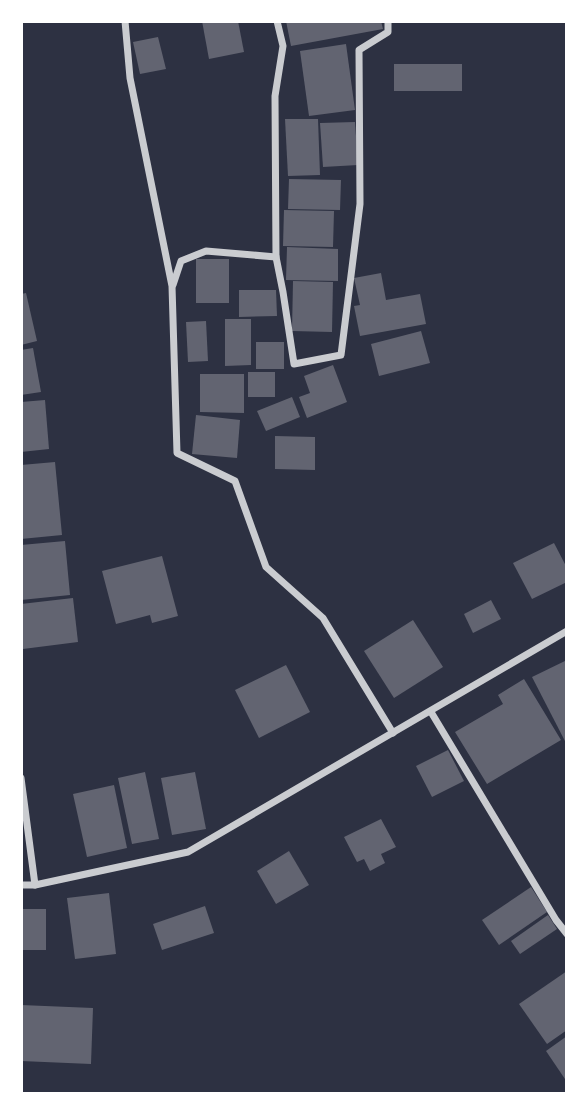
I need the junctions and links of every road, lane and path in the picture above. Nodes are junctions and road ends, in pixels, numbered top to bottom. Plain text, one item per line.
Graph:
1 (125, 21) edge
2 (277, 21) edge
3 (388, 21) edge
4 (276, 257) junction
5 (172, 286) junction
6 (567, 631) edge
7 (431, 712) junction
8 (393, 733) junction
9 (21, 778) edge
10 (21, 885) edge
11 (35, 885) junction
12 (567, 934) edge

1 - 5 street
2 - 4 street
3 - 4 street
4 - 5 street
5 - 8 street
6 - 7 street
7 - 8 street
7 - 12 street
8 - 11 street
9 - 11 street
10 - 11 street

